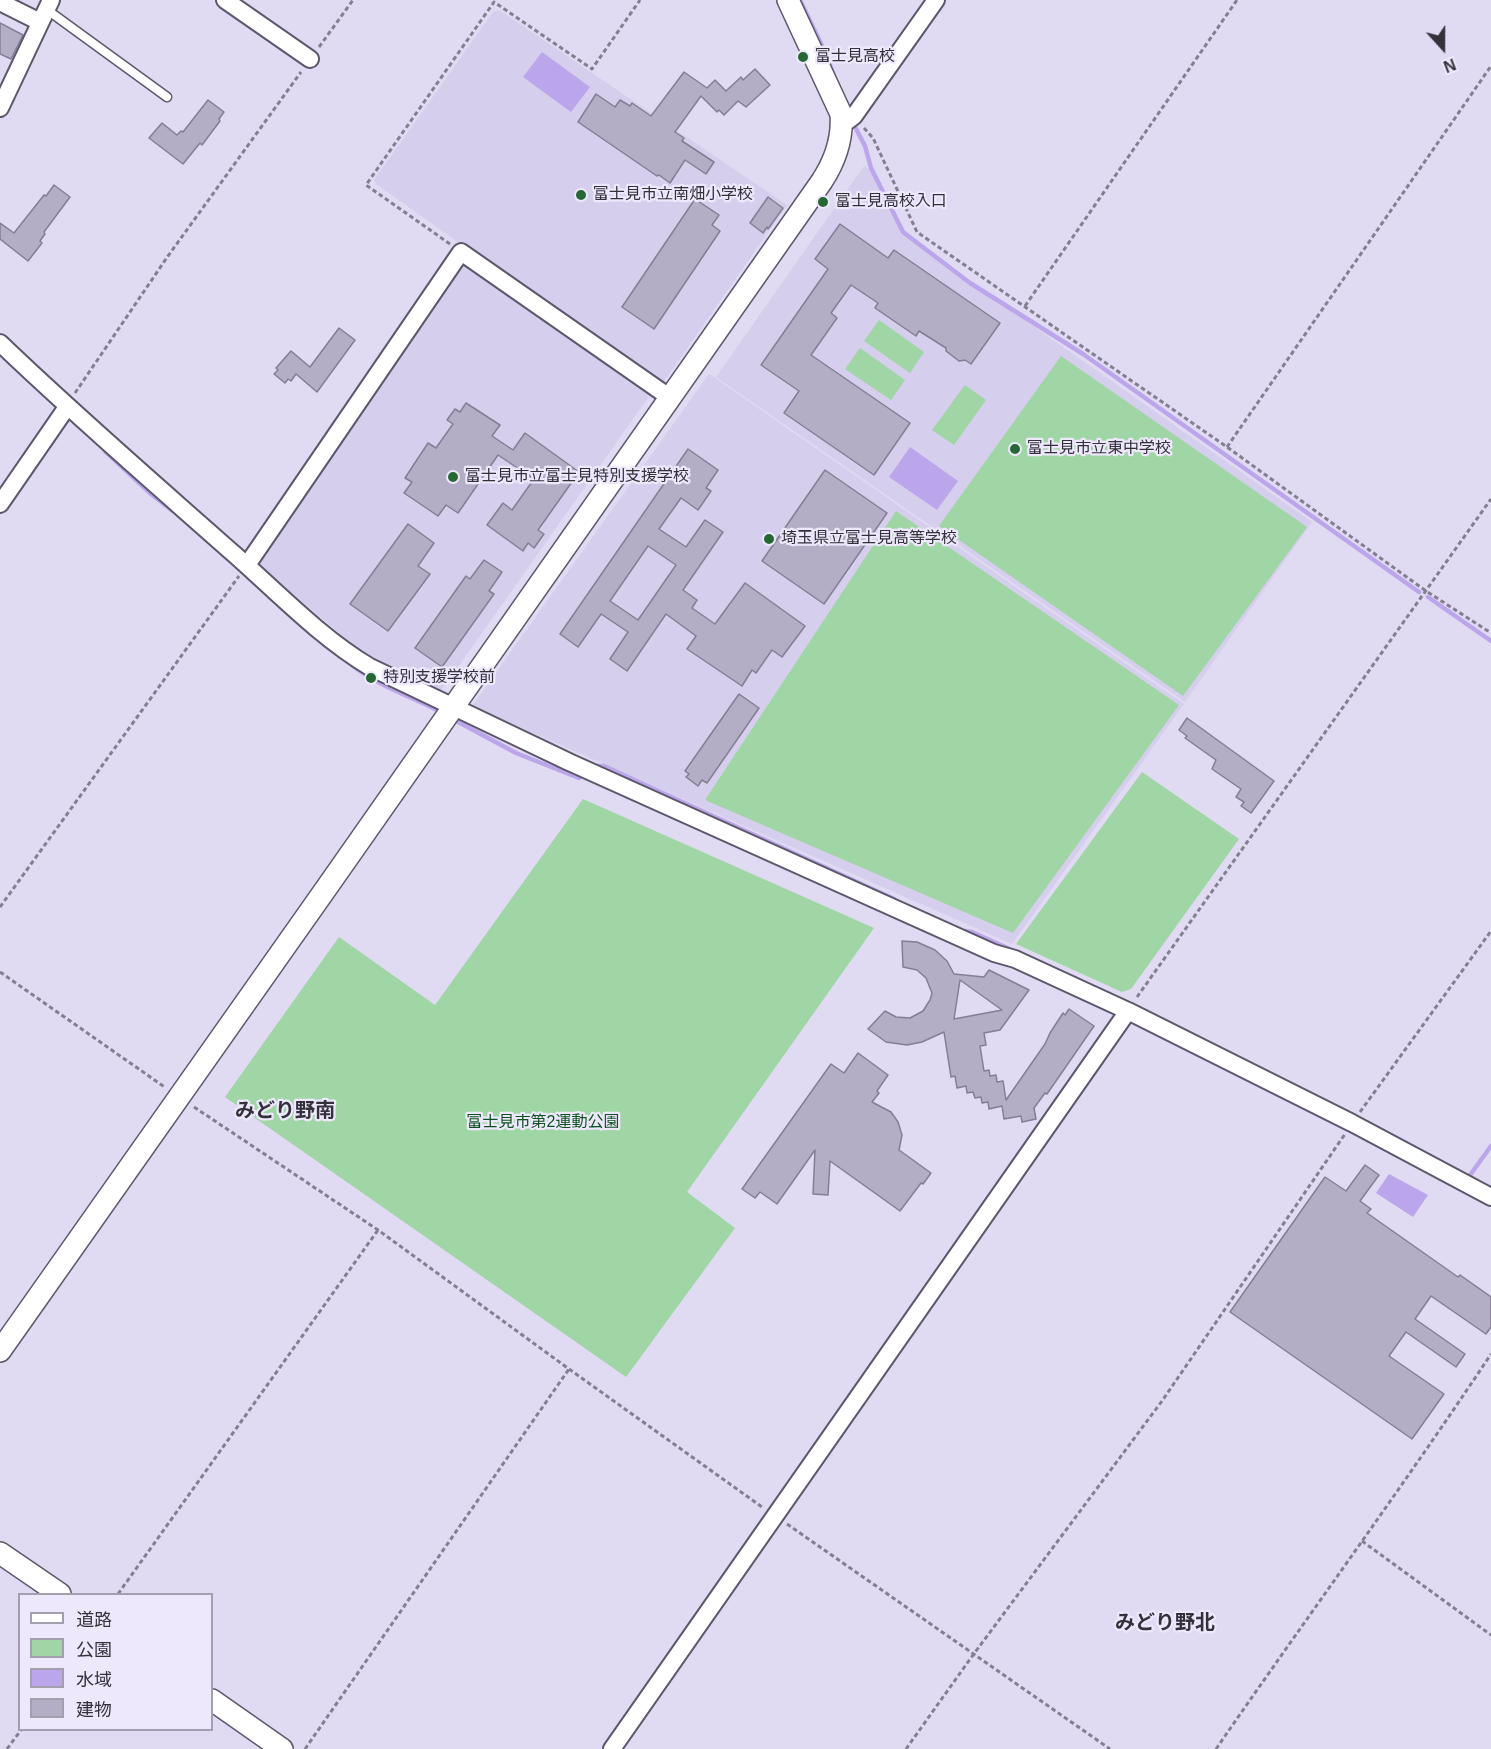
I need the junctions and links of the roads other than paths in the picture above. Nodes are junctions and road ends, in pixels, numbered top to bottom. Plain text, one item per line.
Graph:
1 (225, 0) edge
2 (788, 0) edge
3 (936, 0) edge
4 (0, 2) edge
5 (45, 10) edge
6 (310, 59) road end
7 (167, 97) dead end
8 (0, 108) edge
9 (848, 121) junction
10 (0, 343) edge
11 (669, 397) junction
12 (67, 407) junction
13 (0, 504) edge
14 (247, 565) junction
15 (453, 706) junction
16 (1128, 1011) junction
17 (1491, 1197) edge
18 (0, 1351) edge
19 (0, 1553) edge
20 (59, 1593) edge
21 (213, 1701) edge
22 (282, 1749) edge
23 (612, 1749) edge

1 - 6 street
2 - 9 street
3 - 9 street
4 - 5 street
5 - 7 lane
5 - 8 street
9 - 11 street
10 - 12 street
11 - 14 street
11 - 15 street
12 - 13 street
12 - 14 street
14 - 15 street
15 - 16 street
15 - 18 street
16 - 17 street
16 - 23 street
19 - 20 street
21 - 22 street

